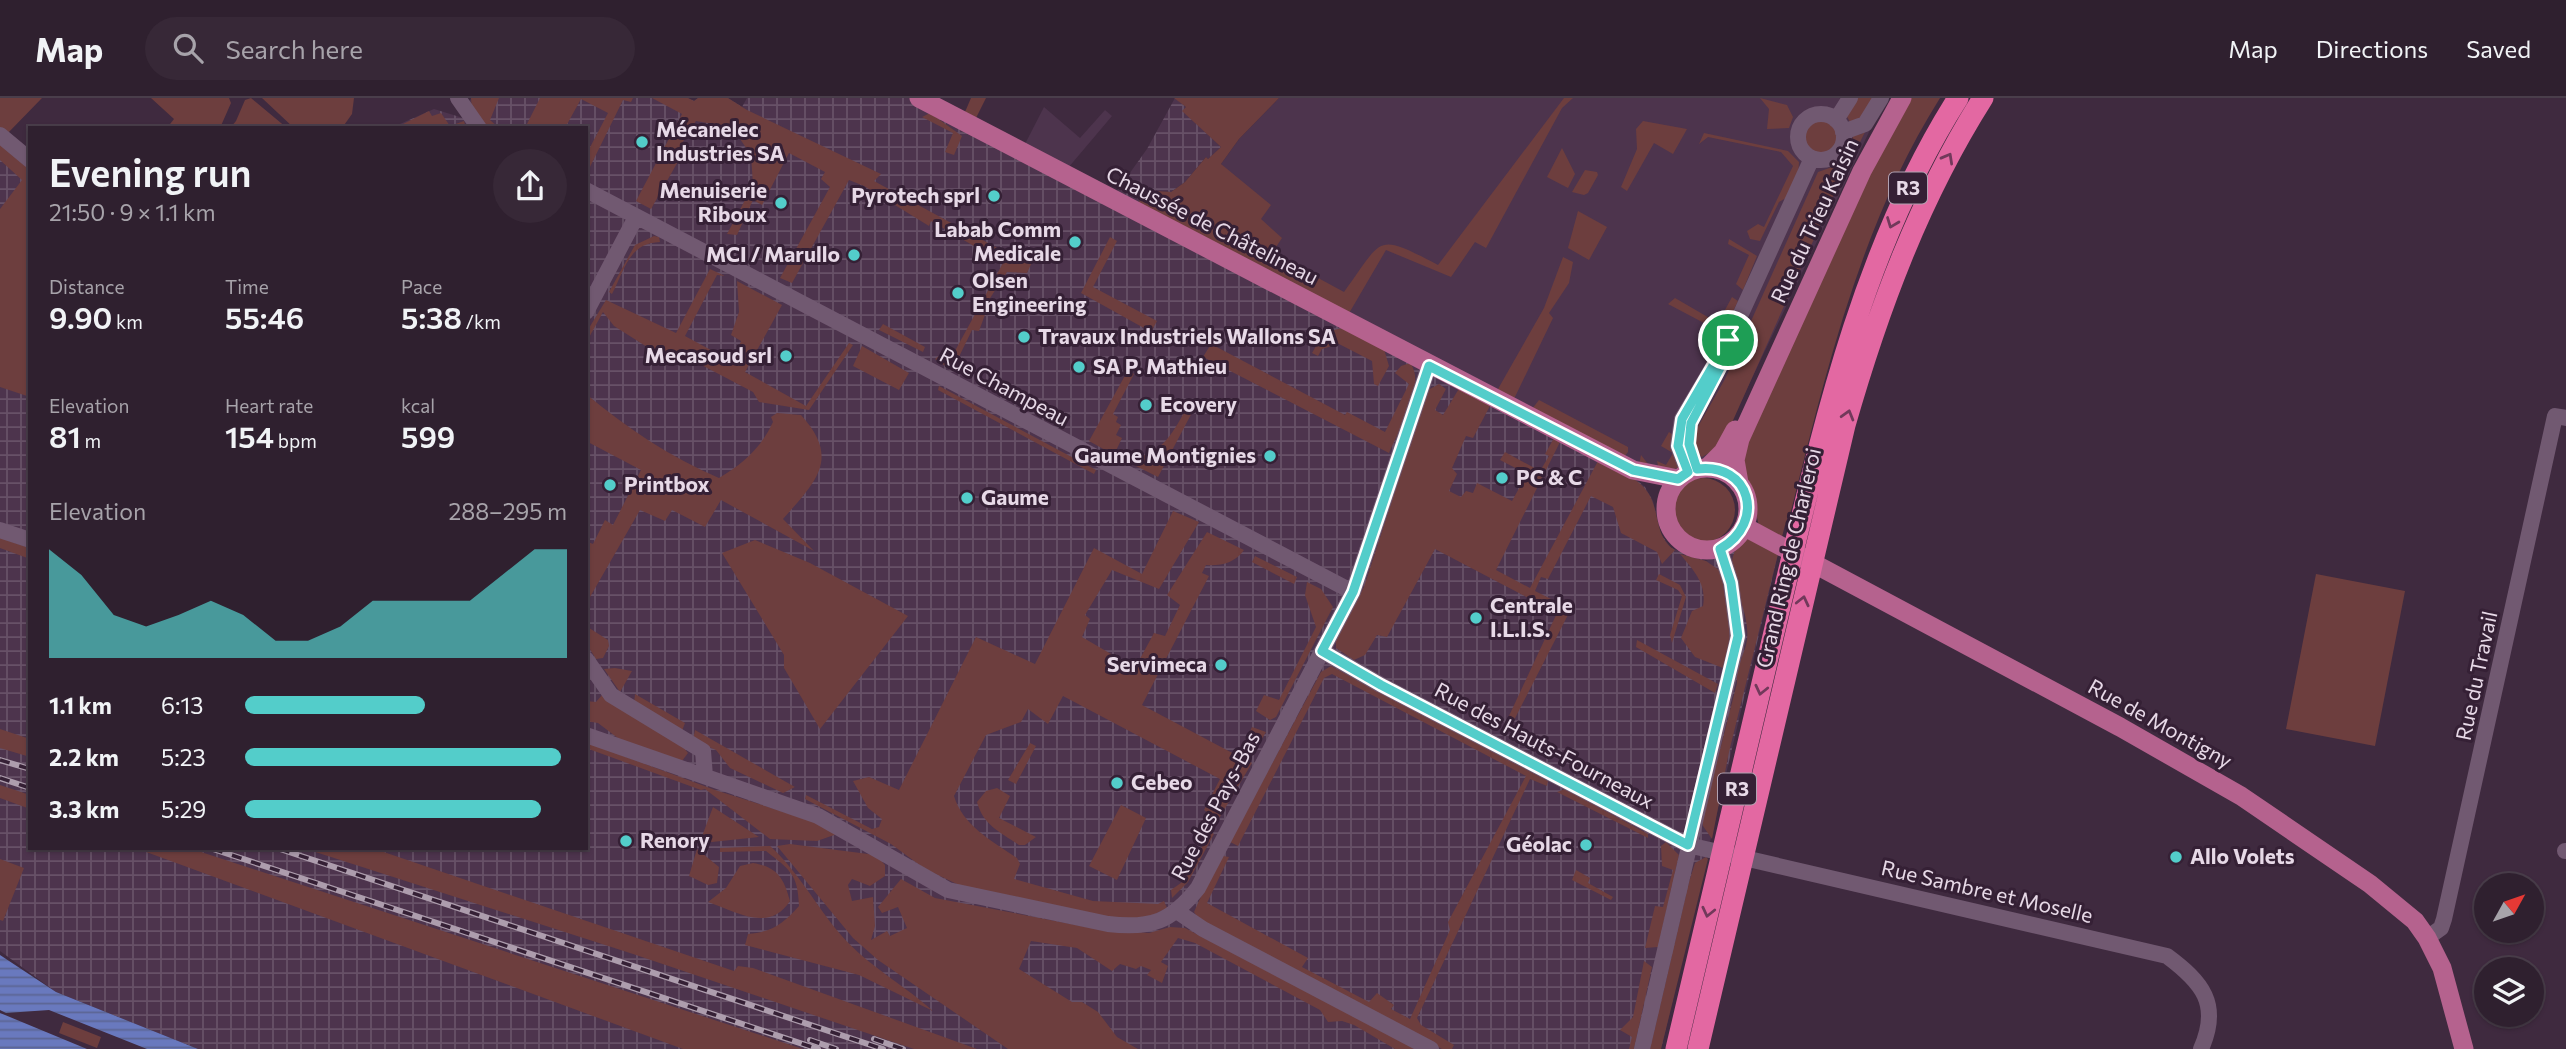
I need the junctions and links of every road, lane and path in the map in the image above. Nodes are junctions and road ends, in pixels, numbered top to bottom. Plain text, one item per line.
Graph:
1 (458, 98) edge
2 (919, 98) edge
3 (1850, 98) edge
4 (1881, 98) edge
5 (1891, 98) edge
6 (1902, 98) edge
7 (1958, 98) edge
8 (1983, 98) edge
9 (478, 126) edge
10 (1839, 126) junction
11 (0, 135) edge
12 (28, 158) edge
13 (1812, 158) junction
14 (588, 191) edge
15 (636, 217) junction
16 (588, 308) edge
17 (1429, 366) junction
18 (2561, 417) edge
19 (1633, 470) junction
20 (1692, 472) junction
21 (1739, 483) junction
22 (1665, 506) junction
23 (1745, 527) junction
24 (0, 530) edge
25 (1809, 531) junction
26 (28, 539) edge
27 (1720, 549) junction
28 (1353, 592) junction
29 (1322, 651) junction
30 (588, 662) edge
31 (588, 736) edge
32 (705, 776) junction
33 (1688, 845) junction
34 (1178, 912) junction
35 (2427, 938) junction
36 (1431, 1049) edge
37 (1642, 1049) edge
38 (1676, 1049) edge
39 (1698, 1049) edge
40 (2201, 1049) edge
41 (2464, 1049) edge

1 - 9 street
2 - 17 main road, Chaussée de Châtelineau
3 - 10 street
4 - 10 street
5 - 20 main road, Rue du Trieu Kaisin
6 - 21 main road, Rue du Trieu Kaisin
7 -> 25 highway, Grand Ring de Charleroi / R3
25 -> 8 highway, Grand Ring de Charleroi / R3
10 - 13 street
10 - 13 street
11 - 12 street
13 - 20 street
14 - 15 street, Rue Champeau
15 - 16 street
15 - 28 street, Rue Champeau
17 - 19 main road, Chaussée de Châtelineau
17 - 28 street, Rue des Pays-Bas
18 - 35 street, Rue du Travail
19 - 20 main road
19 - 22 main road
20 - 21 main road
20 - 22 main road
21 - 23 main road
22 - 27 main road
23 - 27 main road
23 - 35 main road, Rue de Montigny
24 - 26 street
25 -> 38 highway, Grand Ring de Charleroi / R3
39 -> 25 highway, Grand Ring de Charleroi / R3
27 - 33 street
28 - 29 street, Rue des Pays-Bas
29 - 33 street, Rue des Hauts-Fourneaux
29 - 34 street, Rue des Pays-Bas
30 - 32 street
31 - 32 street, Rue des Pays-Bas
32 - 34 street, Rue des Pays-Bas
33 - 37 street
33 - 40 street, Rue Sambre et Moselle
34 - 36 street
35 - 41 main road, Rue de Montigny

